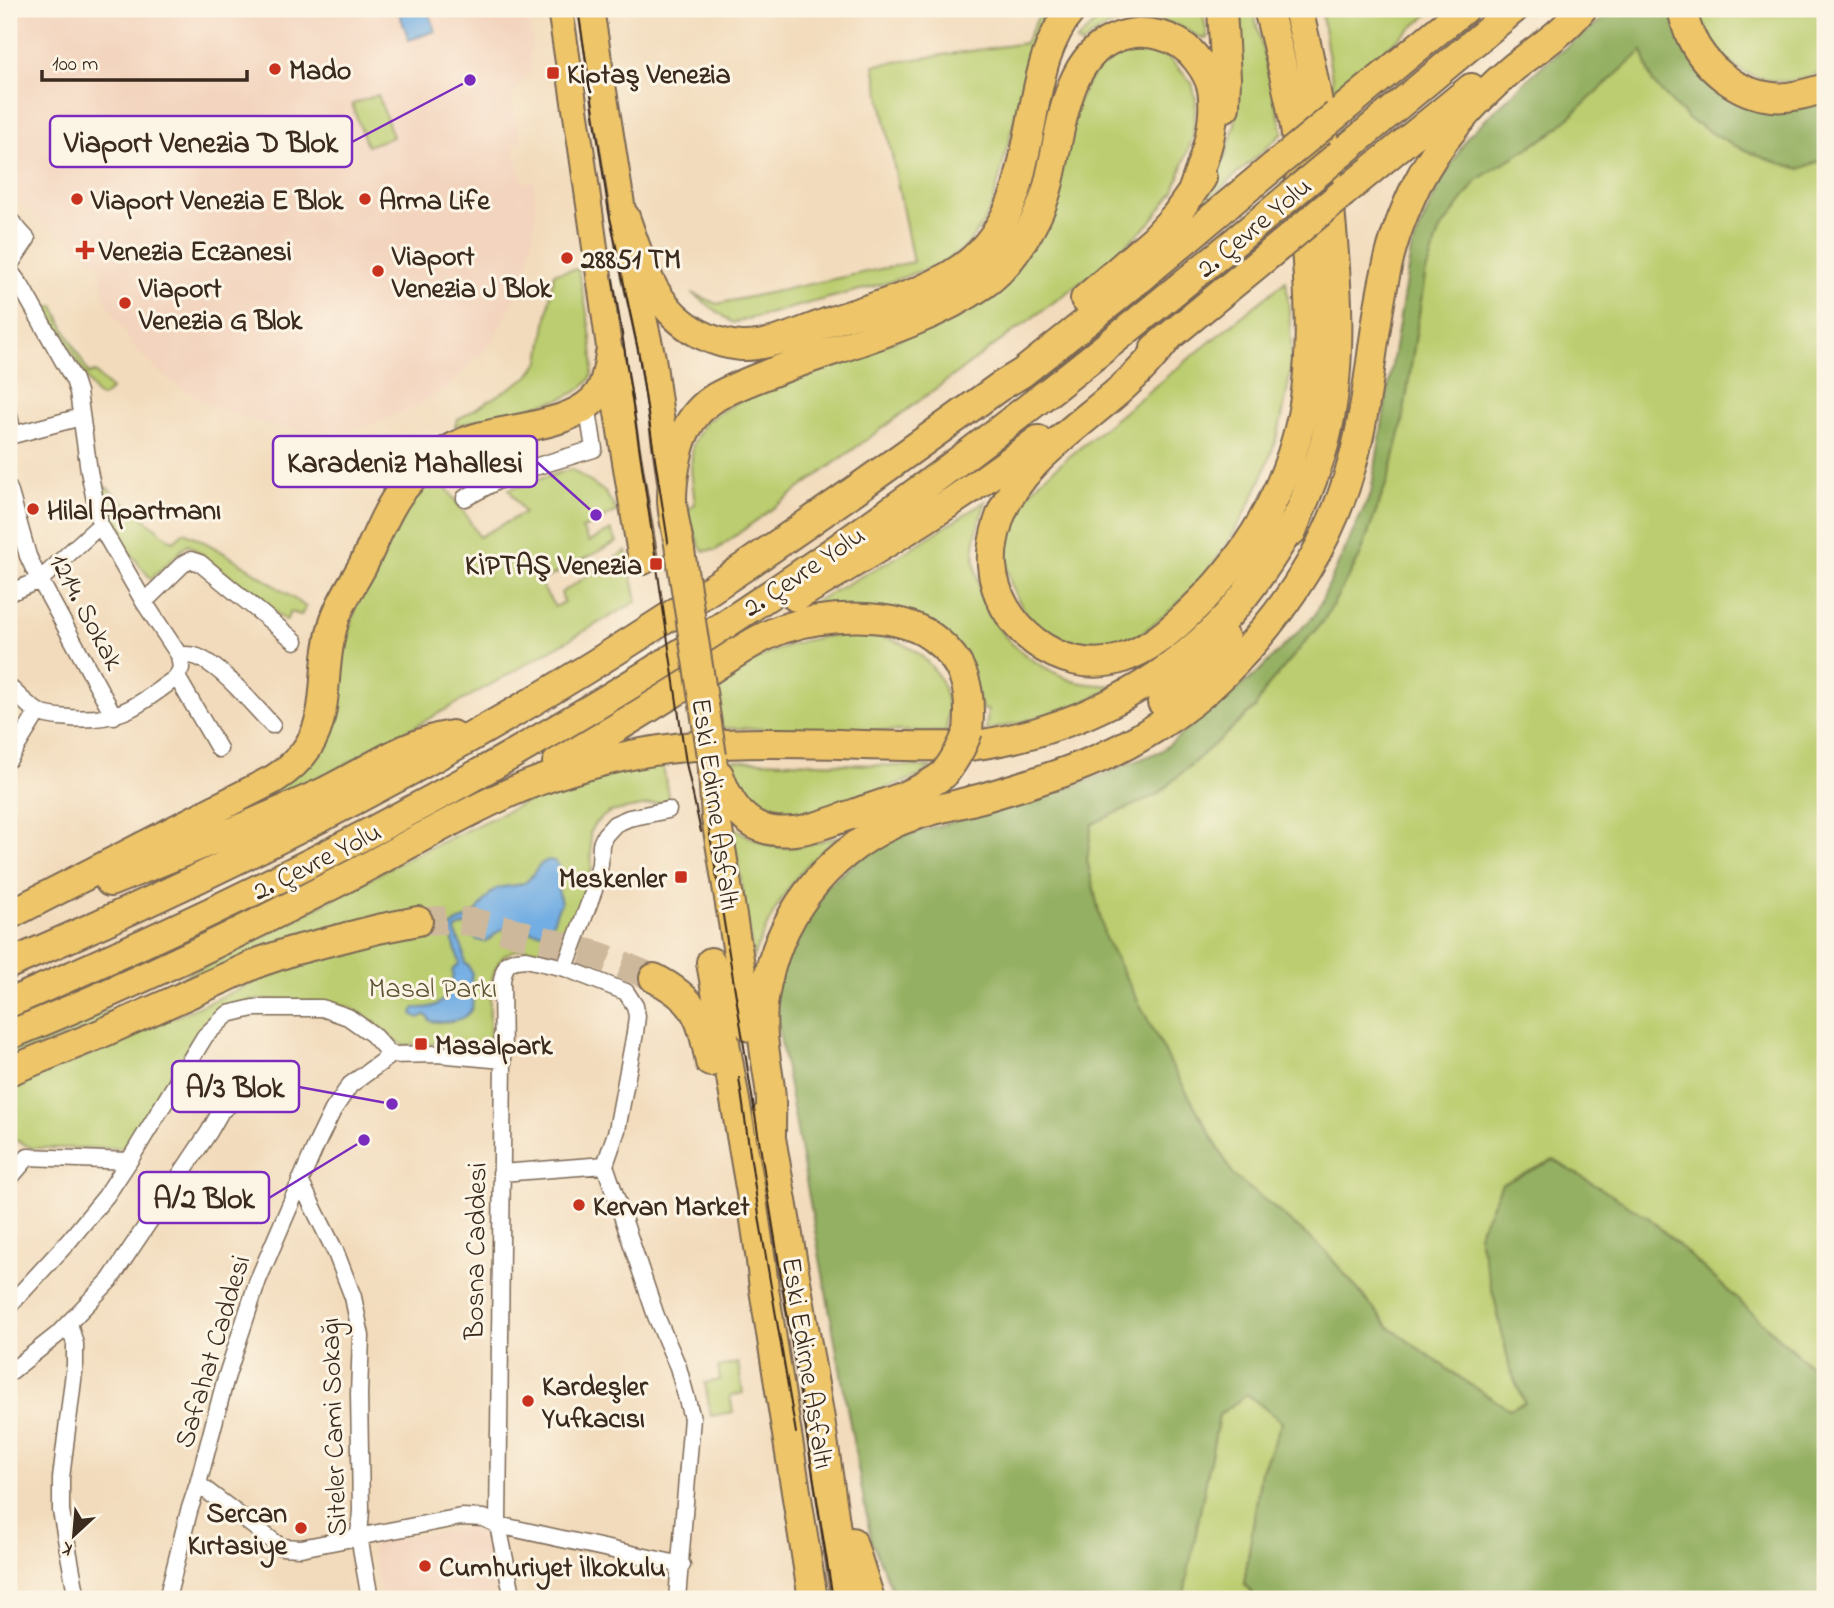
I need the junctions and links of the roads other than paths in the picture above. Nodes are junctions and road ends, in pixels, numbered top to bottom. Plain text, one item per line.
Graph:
1 (560, 9) edge
2 (591, 9) edge
3 (1072, 9) edge
4 (1093, 9) edge
5 (1222, 9) edge
6 (1268, 9) edge
7 (1298, 9) edge
8 (1464, 9) edge
9 (1514, 9) edge
10 (1572, 9) edge
11 (1582, 9) edge
12 (1682, 9) edge
13 (1825, 88) edge
14 (1037, 93) junction
15 (1192, 192) junction
16 (625, 217) junction
17 (9, 219) edge
18 (9, 268) edge
19 (1168, 338) junction
20 (610, 354) junction
21 (999, 387) junction
22 (587, 404) junction
23 (9, 415) edge
24 (81, 417) junction
25 (11, 436) edge
26 (9, 489) edge
27 (465, 498) dead end
28 (672, 499) junction
29 (1298, 515) junction
30 (13, 520) edge
31 (100, 525) junction
32 (643, 560) dead end
33 (40, 580) junction
34 (9, 593) edge
35 (144, 602) junction
36 (295, 641) dead end
37 (178, 655) junction
38 (177, 677) junction
39 (9, 687) edge
40 (612, 696) junction
41 (38, 712) junction
42 (114, 716) junction
43 (272, 725) dead end
44 (485, 729) junction
45 (219, 749) dead end
46 (712, 756) junction
47 (9, 759) edge
48 (510, 792) junction
49 (668, 810) dead end
50 (929, 811) junction
51 (9, 915) edge
52 (418, 921) tunnel mouth
53 (9, 926) edge
54 (711, 962) dead end
55 (9, 964) edge
56 (565, 968) junction
57 (654, 978) tunnel mouth
58 (9, 1003) edge
59 (9, 1035) edge
60 (391, 1055) junction
61 (503, 1060) junction
62 (9, 1071) edge
63 (253, 1086) dead end
64 (771, 1134) junction
65 (129, 1161) junction
66 (605, 1166) junction
67 (501, 1173) junction
68 (9, 1179) edge
69 (300, 1181) junction
70 (764, 1289) junction
71 (9, 1307) edge
72 (69, 1322) junction
73 (9, 1373) edge
74 (820, 1419) junction
75 (198, 1483) junction
76 (498, 1525) junction
77 (359, 1536) junction
78 (681, 1565) junction
79 (76, 1599) edge
80 (167, 1599) edge
81 (370, 1599) edge
82 (513, 1599) edge
83 (677, 1599) edge
84 (813, 1599) edge
85 (846, 1599) edge
86 (870, 1599) edge

1 - 20 main road
2 - 16 main road, Eski Edirne Asfaltı
3 - 14 highway
4 - 14 highway
5 - 15 highway
6 - 19 highway
7 - 29 highway
8 - 21 highway, 2. Çevre Yolu, bridge
9 - 40 highway, 2. Çevre Yolu, bridge
10 - 19 highway, bridge
11 - 50 highway
12 - 13 highway
14 - 16 highway
15 - 21 highway
15 - 28 highway
16 - 28 main road, Eski Edirne Asfaltı
17 - 18 street
18 - 24 street
19 - 40 highway
20 - 22 highway
20 - 32 highway
21 - 44 highway, 2. Çevre Yolu
22 - 27 street
22 - 51 highway
23 - 25 street
24 - 25 street
24 - 31 street
26 - 30 street, 1214. Sokak
28 - 46 highway, Eski Edirne Asfaltı, bridge
29 - 48 highway
29 - 50 highway
30 - 33 street, 1214. Sokak
31 - 33 street
31 - 35 street
33 - 34 street
33 - 42 street, 1214. Sokak
35 - 36 street
35 - 37 street
37 - 38 street
37 - 43 street
38 - 42 street
38 - 45 street
39 - 41 street
40 - 58 highway, 2. Çevre Yolu
41 - 42 street
41 - 47 street
44 - 53 highway
44 - 55 highway, 2. Çevre Yolu
46 - 48 highway, bridge
46 - 64 highway, Eski Edirne Asfaltı
48 - 59 highway
49 - 56 street
50 - 64 highway
52 - 62 highway
54 - 70 highway, Eski Edirne Asfaltı
56 - 61 street, Bosna Caddesi
56 - 66 street
57 - 70 highway
60 - 61 street
60 - 65 street
60 - 69 street, Safahat Caddesi
61 - 67 street, Bosna Caddesi
63 - 72 street
64 - 74 highway, Eski Edirne Asfaltı
65 - 68 street
65 - 71 street
66 - 67 street
66 - 78 street
67 - 76 street, Bosna Caddesi
69 - 75 street, Safahat Caddesi
69 - 77 street, Siteler Cami Sokağı
70 - 84 highway, Eski Edirne Asfaltı
72 - 73 street
72 - 79 street
74 - 85 highway, Eski Edirne Asfaltı
74 - 86 highway
75 - 77 street
75 - 80 street, Safahat Caddesi
76 - 77 street
76 - 78 street
76 - 82 street, Bosna Caddesi
77 - 81 street, Siteler Cami Sokağı
78 - 83 street

